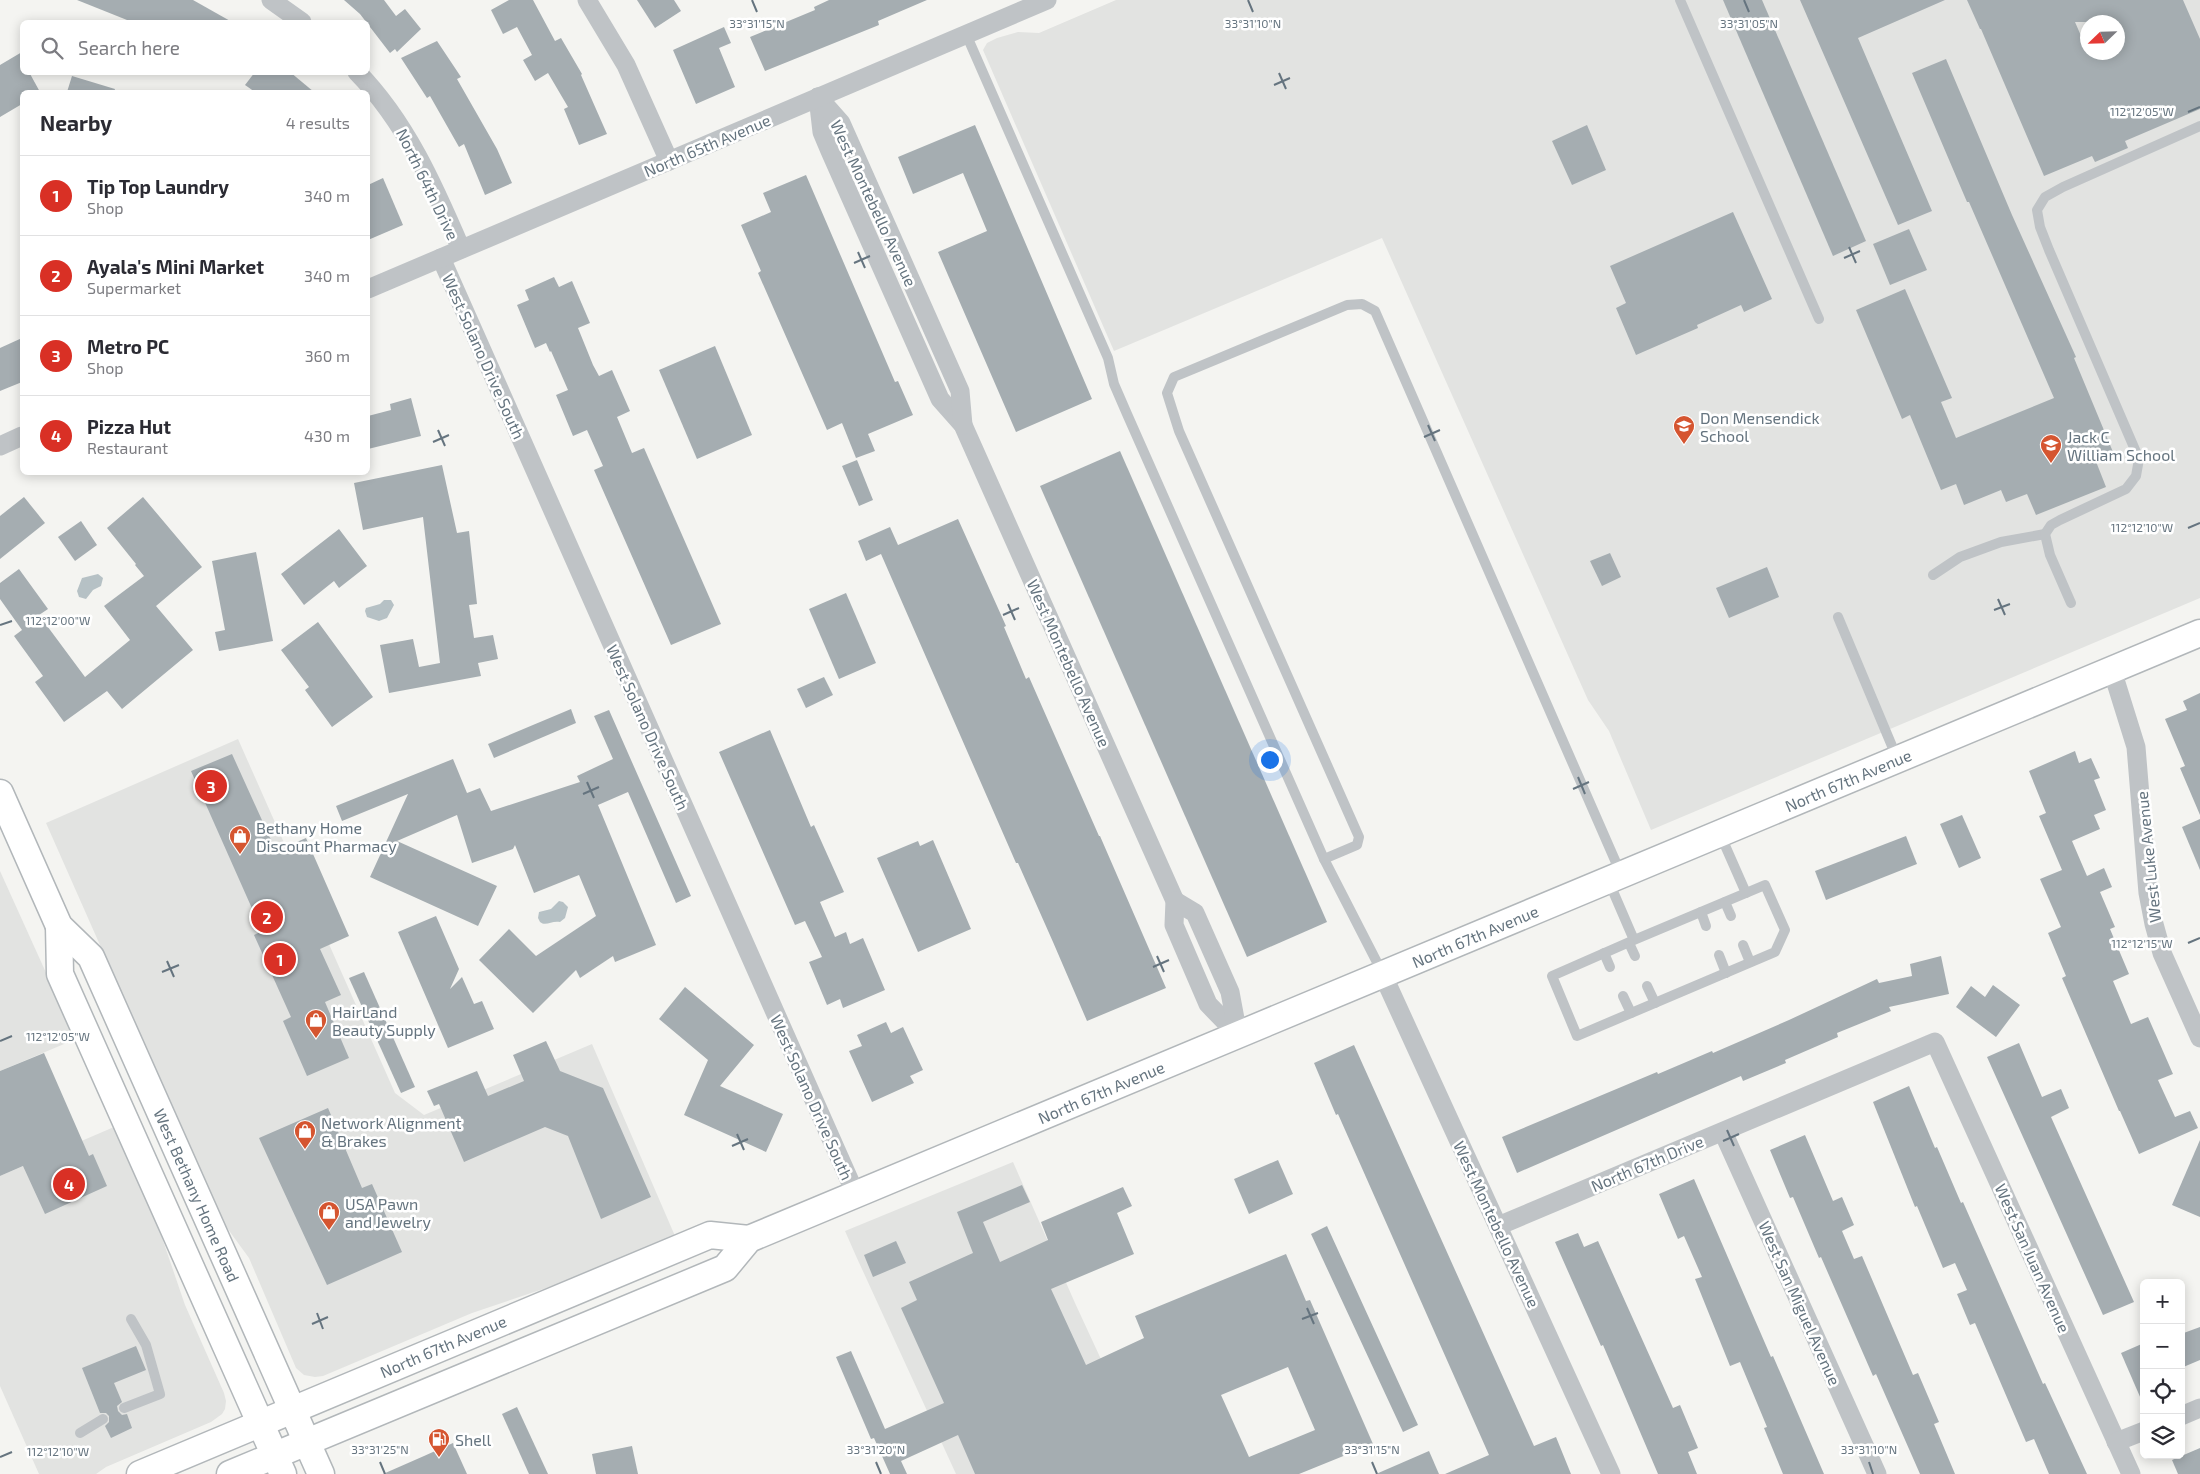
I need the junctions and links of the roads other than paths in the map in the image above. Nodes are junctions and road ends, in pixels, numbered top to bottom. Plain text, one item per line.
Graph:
1 (271, 0) edge
2 (587, 0) edge
3 (1047, 0) edge
4 (1680, 0) edge
5 (299, 20) edge
6 (966, 34) junction
7 (360, 75) edge
8 (818, 97) junction
9 (2200, 126) edge
10 (669, 161) junction
11 (461, 250) junction
12 (441, 258) junction
13 (370, 288) edge
14 (1819, 318) dead end
15 (20, 437) edge
16 (0, 446) edge
17 (2045, 534) junction
18 (1933, 575) dead end
19 (2071, 603) dead end
20 (1838, 617) dead end
21 (2200, 633) edge
22 (2112, 670) junction
23 (1898, 759) junction
24 (0, 793) edge
25 (1720, 834) junction
26 (1324, 859) junction
27 (1615, 878) junction
28 (1746, 893) junction
29 (1725, 902) junction
30 (1700, 912) junction
31 (1731, 916) dead end
32 (59, 926) junction
33 (1706, 926) dead end
34 (1632, 942) junction
35 (1743, 945) dead end
36 (1604, 953) junction
37 (1719, 955) dead end
38 (1634, 956) dead end
39 (1750, 962) junction
40 (1610, 967) dead end
41 (1726, 972) junction
42 (1383, 975) junction
43 (1647, 986) dead end
44 (1623, 996) dead end
45 (1655, 1003) junction
46 (1631, 1013) junction
47 (1238, 1035) junction
48 (2200, 1038) edge
49 (1935, 1042) joint
50 (1722, 1132) junction
51 (856, 1195) junction
52 (1498, 1226) junction
53 (749, 1239) junction
54 (131, 1320) dead end
55 (124, 1408) dead end
56 (2200, 1408) edge
57 (291, 1410) junction
58 (2185, 1414) edge
59 (102, 1419) dead end
60 (260, 1423) junction
61 (80, 1433) dead end
62 (2140, 1433) edge
63 (305, 1442) junction
64 (2116, 1442) junction
65 (278, 1465) edge
66 (140, 1474) edge
67 (230, 1474) edge
68 (320, 1474) edge
69 (1611, 1474) edge
70 (1877, 1474) edge
71 (2131, 1474) edge

1 - 5 street
2 - 10 street
3 - 6 street, North 65th Avenue
4 - 14 lane
6 - 8 street, North 65th Avenue
6 - 26 lane
7 - 11 street, North 64th Drive
8 - 10 street, North 65th Avenue
8 - 47 street, West Montebello Avenue
9 - 17 lane
10 - 11 street, North 65th Avenue
11 - 12 street, North 65th Avenue
12 - 13 street, North 65th Avenue
12 - 51 street, West Solano Drive South
15 - 16 street
17 - 18 lane
17 - 19 lane
20 - 23 lane
21 - 22 main road, North 67th Avenue
22 - 23 main road, North 67th Avenue
22 - 48 street, West Luke Avenue
23 - 25 main road, North 67th Avenue
24 - 32 main road, West Bethany Home Road
25 - 27 main road, North 67th Avenue
25 - 28 lane
26 - 27 lane
26 - 42 lane
27 - 34 lane
27 - 42 main road, North 67th Avenue
28 - 29 lane
28 - 39 lane
29 - 30 lane
29 - 31 lane
30 - 33 lane
30 - 34 lane
32 - 57 main road, West Bethany Home Road
32 - 60 main road, West Bethany Home Road
34 - 36 lane
34 - 38 lane
35 - 39 lane
36 - 40 lane
36 - 46 lane
37 - 41 lane
39 - 41 lane
41 - 45 lane
42 - 47 main road, North 67th Avenue
42 - 52 street, West Montebello Avenue
43 - 45 lane
44 - 46 lane
45 - 46 lane
47 - 51 main road, North 67th Avenue
49 - 50 street, North 67th Drive
49 - 64 street, West San Juan Avenue
50 - 52 street, North 67th Drive
50 - 70 street, West San Miguel Avenue
51 - 53 main road, North 67th Avenue
52 - 69 street, West Montebello Avenue
53 - 57 main road, North 67th Avenue
53 - 63 main road, North 67th Avenue
54 - 55 lane
56 - 58 street
57 - 60 main road, North 67th Avenue
57 - 63 main road, West Bethany Home Road
59 - 61 lane
60 - 65 main road, West Bethany Home Road
60 - 66 main road, North 67th Avenue
62 - 64 street
63 - 65 main road, North 67th Avenue
63 - 68 main road, West Bethany Home Road
64 - 71 street, West San Juan Avenue
65 - 67 main road, North 67th Avenue

